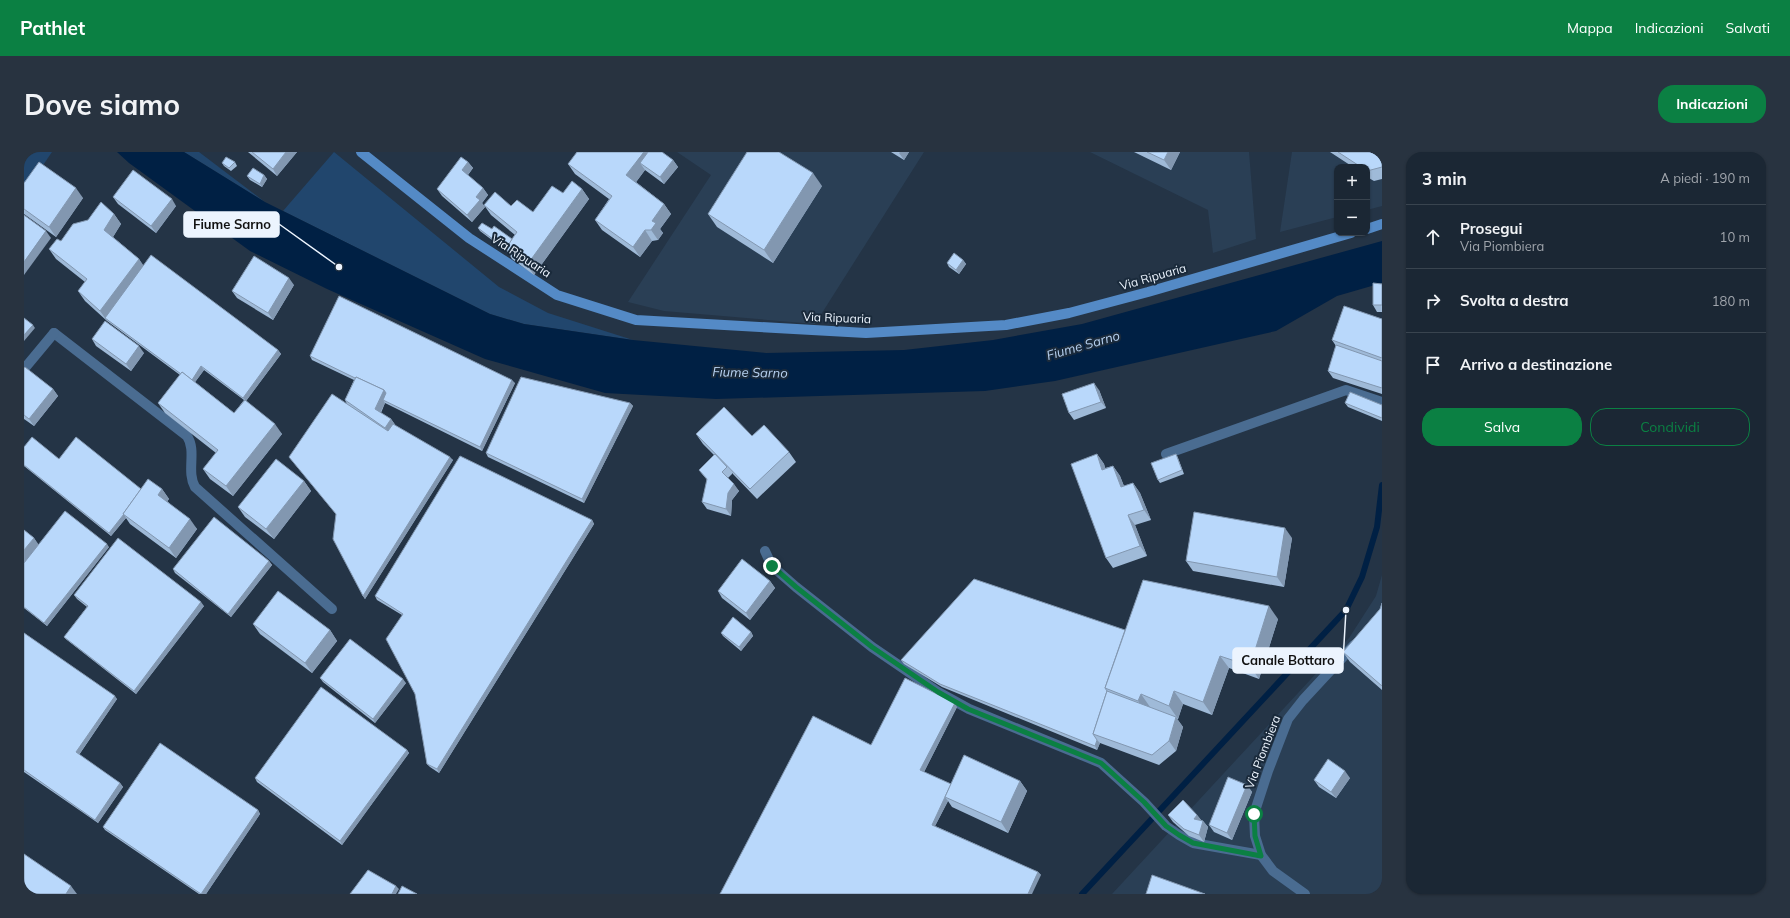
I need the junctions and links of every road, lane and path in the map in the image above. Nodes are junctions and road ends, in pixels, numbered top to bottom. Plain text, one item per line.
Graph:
1 (361, 152) edge
2 (1382, 224) edge
3 (1370, 228) edge
4 (1342, 236) edge
5 (24, 368) edge
6 (1382, 402) edge
7 (1166, 454) dead end
8 (765, 551) dead end
9 (332, 609) dead end
10 (1360, 638) edge
11 (1261, 856) junction
12 (1305, 894) edge

1 - 4 street, Via Ripuaria
2 - 3 street
5 - 9 street
6 - 7 street
8 - 11 street
10 - 11 street, Via Piombiera
11 - 12 street, Via Piombiera

